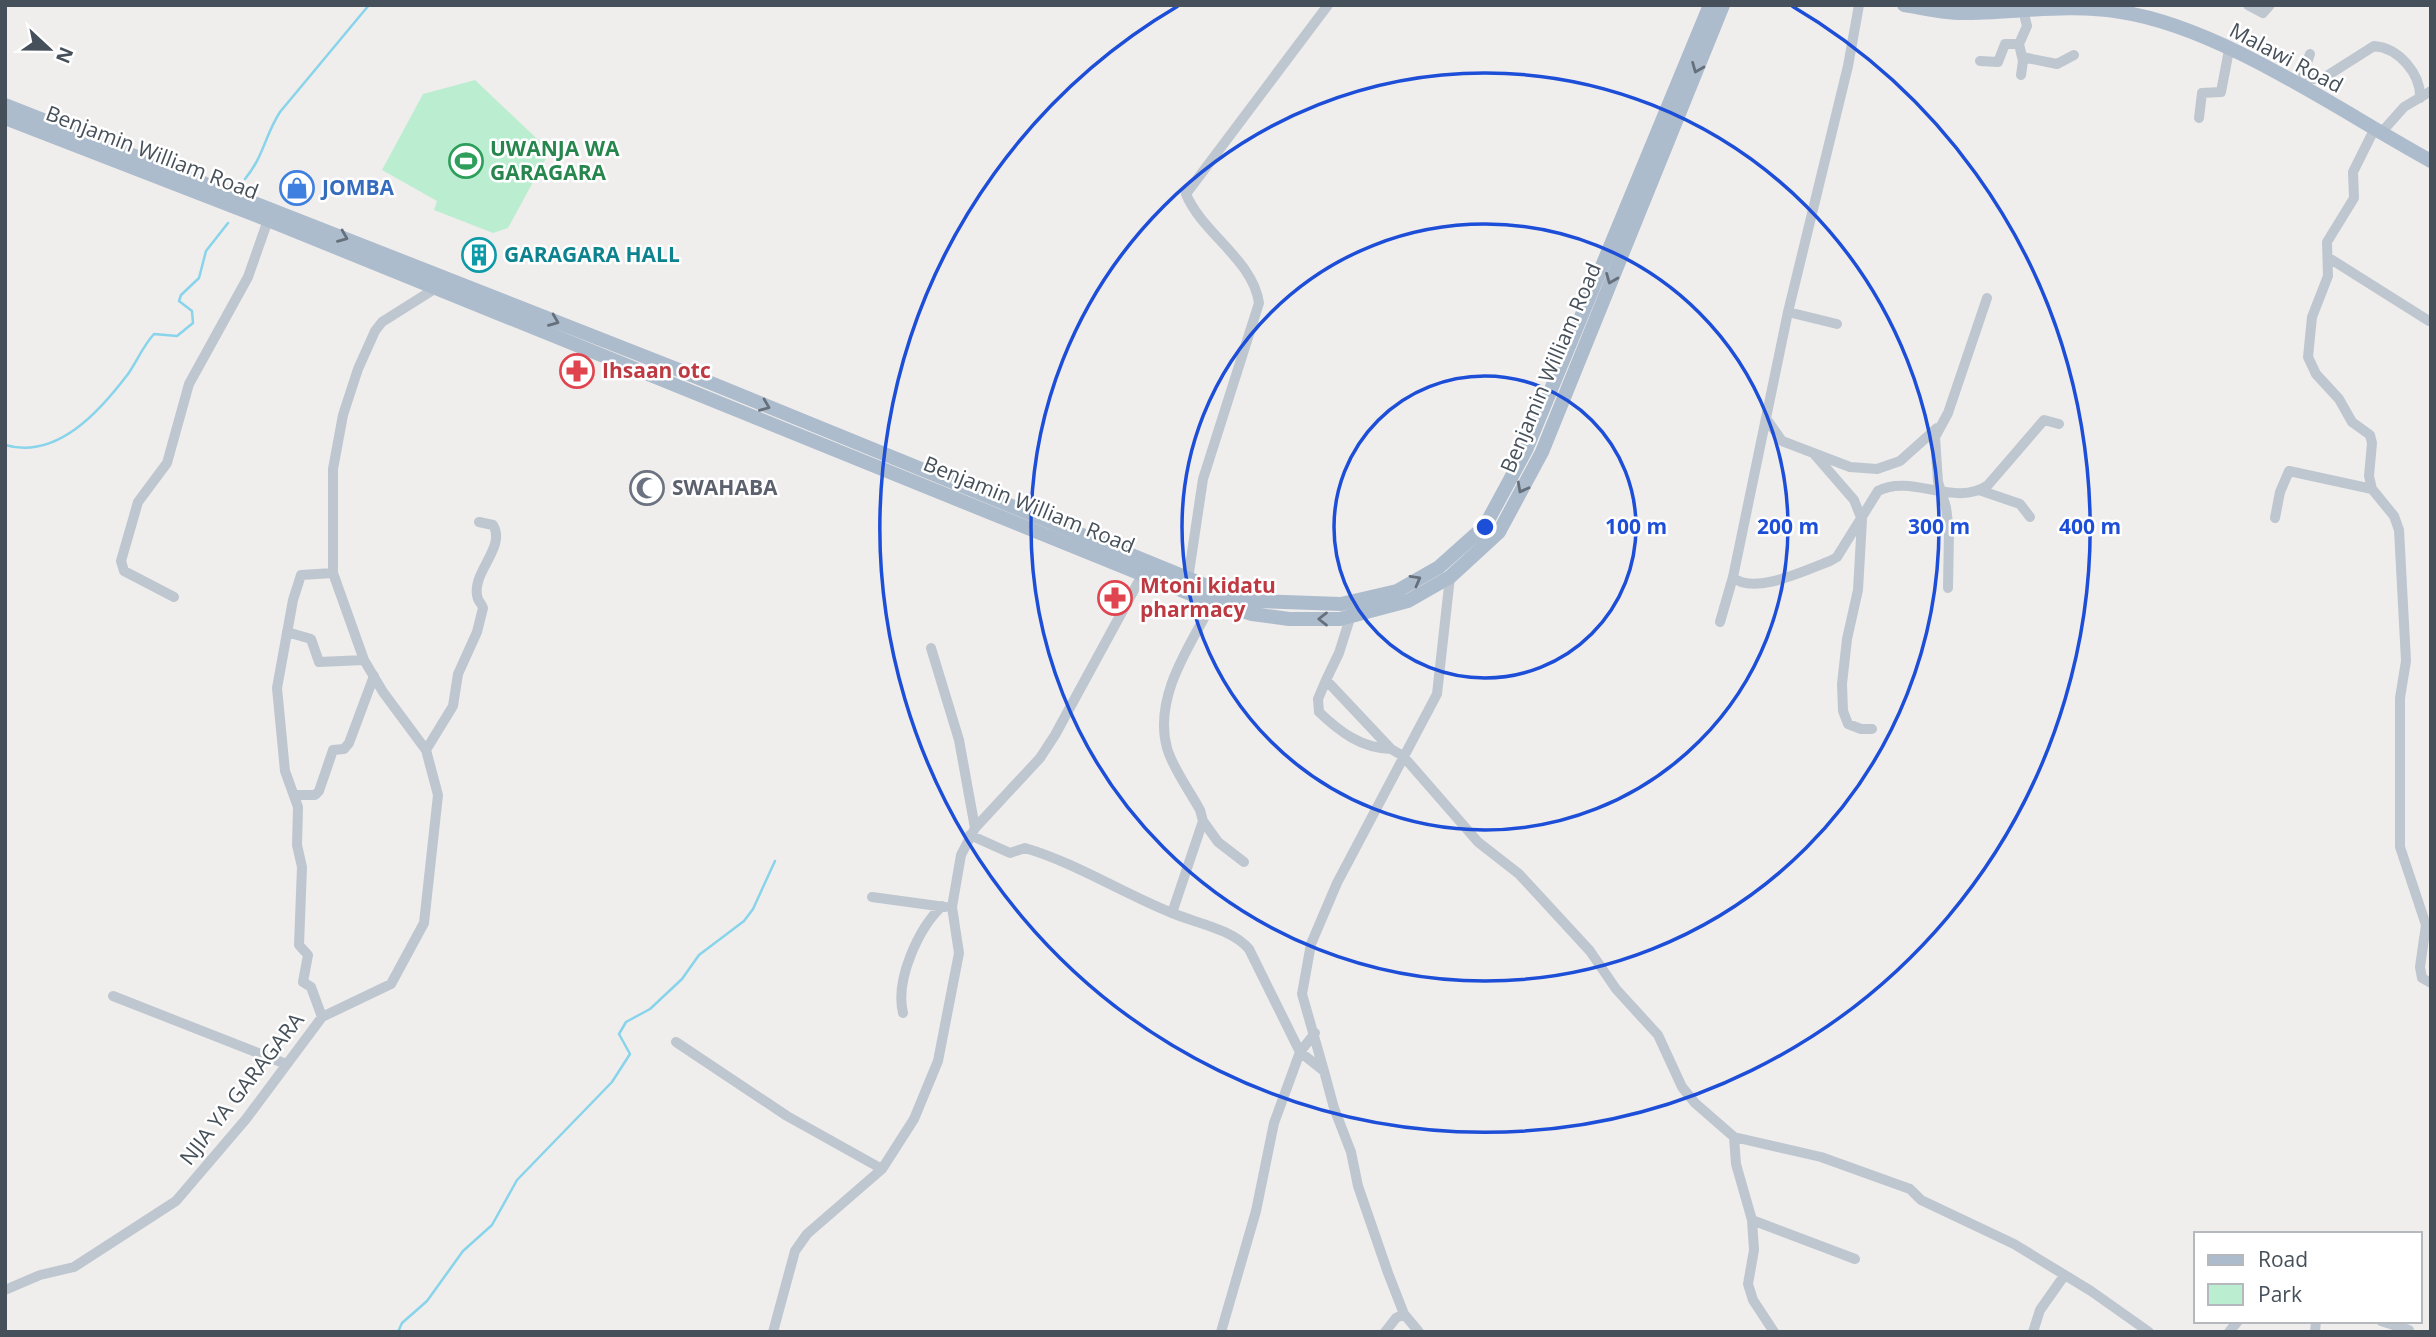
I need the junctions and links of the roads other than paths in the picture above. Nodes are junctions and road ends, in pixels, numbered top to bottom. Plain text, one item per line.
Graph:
1 (1328, 5) edge
2 (1710, 5) edge
3 (1723, 5) edge
4 (1859, 5) edge
5 (1904, 5) edge
6 (2248, 5) edge
7 (2270, 5) edge
8 (2123, 8) edge
9 (2024, 10) junction
10 (2019, 44) junction
11 (2229, 50) junction
12 (2310, 54) dead end
13 (2074, 55) dead end
14 (2022, 57) junction
15 (1980, 61) dead end
16 (2021, 75) dead end
17 (2431, 91) edge
18 (2420, 98) junction
19 (5, 105) edge
20 (5, 118) edge
21 (2199, 118) dead end
22 (2377, 132) junction
23 (2431, 162) edge
24 (268, 220) junction
25 (2329, 258) junction
26 (436, 288) junction
27 (1987, 298) dead end
28 (1788, 312) junction
29 (2429, 321) dead end
30 (1837, 324) dead end
31 (1768, 421) junction
32 (2059, 424) dead end
33 (1937, 428) junction
34 (1815, 455) junction
35 (2372, 489) junction
36 (1979, 491) junction
37 (1941, 492) junction
38 (1861, 515) junction
39 (2030, 517) dead end
40 (2275, 518) dead end
41 (480, 522) dead end
42 (1146, 568) junction
43 (333, 573) junction
44 (1450, 577) junction
45 (1733, 577) junction
46 (1188, 579) junction
47 (1948, 589) dead end
48 (174, 597) dead end
49 (1213, 602) junction
50 (1352, 609) junction
51 (1720, 622) dead end
52 (287, 632) junction
53 (931, 648) dead end
54 (364, 660) junction
55 (374, 676) junction
56 (1326, 680) junction
57 (1872, 729) dead end
58 (1391, 749) junction
59 (426, 750) junction
60 (1403, 756) junction
61 (294, 795) junction
62 (1203, 821) junction
63 (973, 831) junction
64 (1244, 862) dead end
65 (872, 897) dead end
66 (947, 907) junction
67 (1172, 913) junction
68 (2431, 983) edge
69 (113, 996) dead end
70 (903, 1013) dead end
71 (322, 1017) junction
72 (1315, 1033) junction
73 (676, 1042) dead end
74 (1320, 1049) junction
75 (1304, 1056) junction
76 (286, 1064) junction
77 (1324, 1071) junction
78 (1734, 1137) junction
79 (882, 1168) junction
80 (1752, 1220) junction
81 (1855, 1259) dead end
82 (2064, 1276) junction
83 (5, 1290) edge
84 (1404, 1314) junction
85 (2387, 1323) edge
86 (2409, 1330) dead end
87 (773, 1332) edge
88 (1221, 1332) edge
89 (1385, 1332) edge
90 (1419, 1332) edge
91 (1774, 1332) edge
92 (2033, 1332) edge
93 (2149, 1332) edge

1 - 46 street
50 -> 2 main road, Benjamin William Road
3 -> 44 main road, Benjamin William Road
4 - 28 street
5 - 9 main road, Malawi Road
6 - 7 street
8 - 9 main road, Malawi Road
8 - 11 main road, Malawi Road
9 - 10 street
10 - 14 street
10 - 15 street
11 - 21 street
11 - 22 main road, Malawi Road
12 - 18 street
13 - 14 street
14 - 16 street
17 - 18 street
18 - 22 street
19 -> 42 main road, Benjamin William Road
20 - 24 main road, Benjamin William Road
22 - 23 main road, Malawi Road
22 - 25 street
24 - 26 main road, Benjamin William Road
24 - 48 street
25 - 29 street
25 - 35 street
26 - 42 main road, Benjamin William Road
26 - 43 street, NJIA YA GARAGARA
27 - 33 street
28 - 30 street
28 - 31 street
31 - 34 street
31 - 45 street
32 - 36 street
33 - 34 street
33 - 37 street
34 - 38 street
35 - 40 street
35 - 68 street
36 - 37 street
36 - 39 street
37 - 38 street
37 - 47 street
38 - 45 street
38 - 57 street
41 - 59 street
42 - 46 main road, Benjamin William Road
42 - 49 main road, Benjamin William Road
42 - 63 street
43 - 52 street
43 - 54 street, NJIA YA GARAGARA
44 - 50 main road, Benjamin William Road
44 - 60 street
45 - 51 street
46 - 50 main road, Benjamin William Road
50 -> 49 main road, Benjamin William Road
49 - 62 street
50 - 56 street
52 - 54 street
52 - 61 street
53 - 63 street
54 - 55 street, NJIA YA GARAGARA
55 - 59 street, NJIA YA GARAGARA
55 - 61 street
56 - 58 street
56 - 58 street
58 - 60 street
59 - 71 street, NJIA YA GARAGARA
60 - 72 street
60 - 78 street
61 - 71 street
62 - 64 street
62 - 67 street
63 - 66 street
63 - 67 street
65 - 66 street
66 - 70 street
66 - 79 street
67 - 75 street
69 - 76 street
71 - 76 street, NJIA YA GARAGARA
72 - 74 street
72 - 75 street
73 - 79 street
74 - 75 street
74 - 77 street
75 - 77 street
75 - 88 street
76 - 83 street, NJIA YA GARAGARA
77 - 84 street
78 - 80 street
78 - 82 street
79 - 87 street
80 - 81 street
80 - 91 street
82 - 92 street
82 - 93 street
84 - 89 street
84 - 90 street
85 - 86 street

